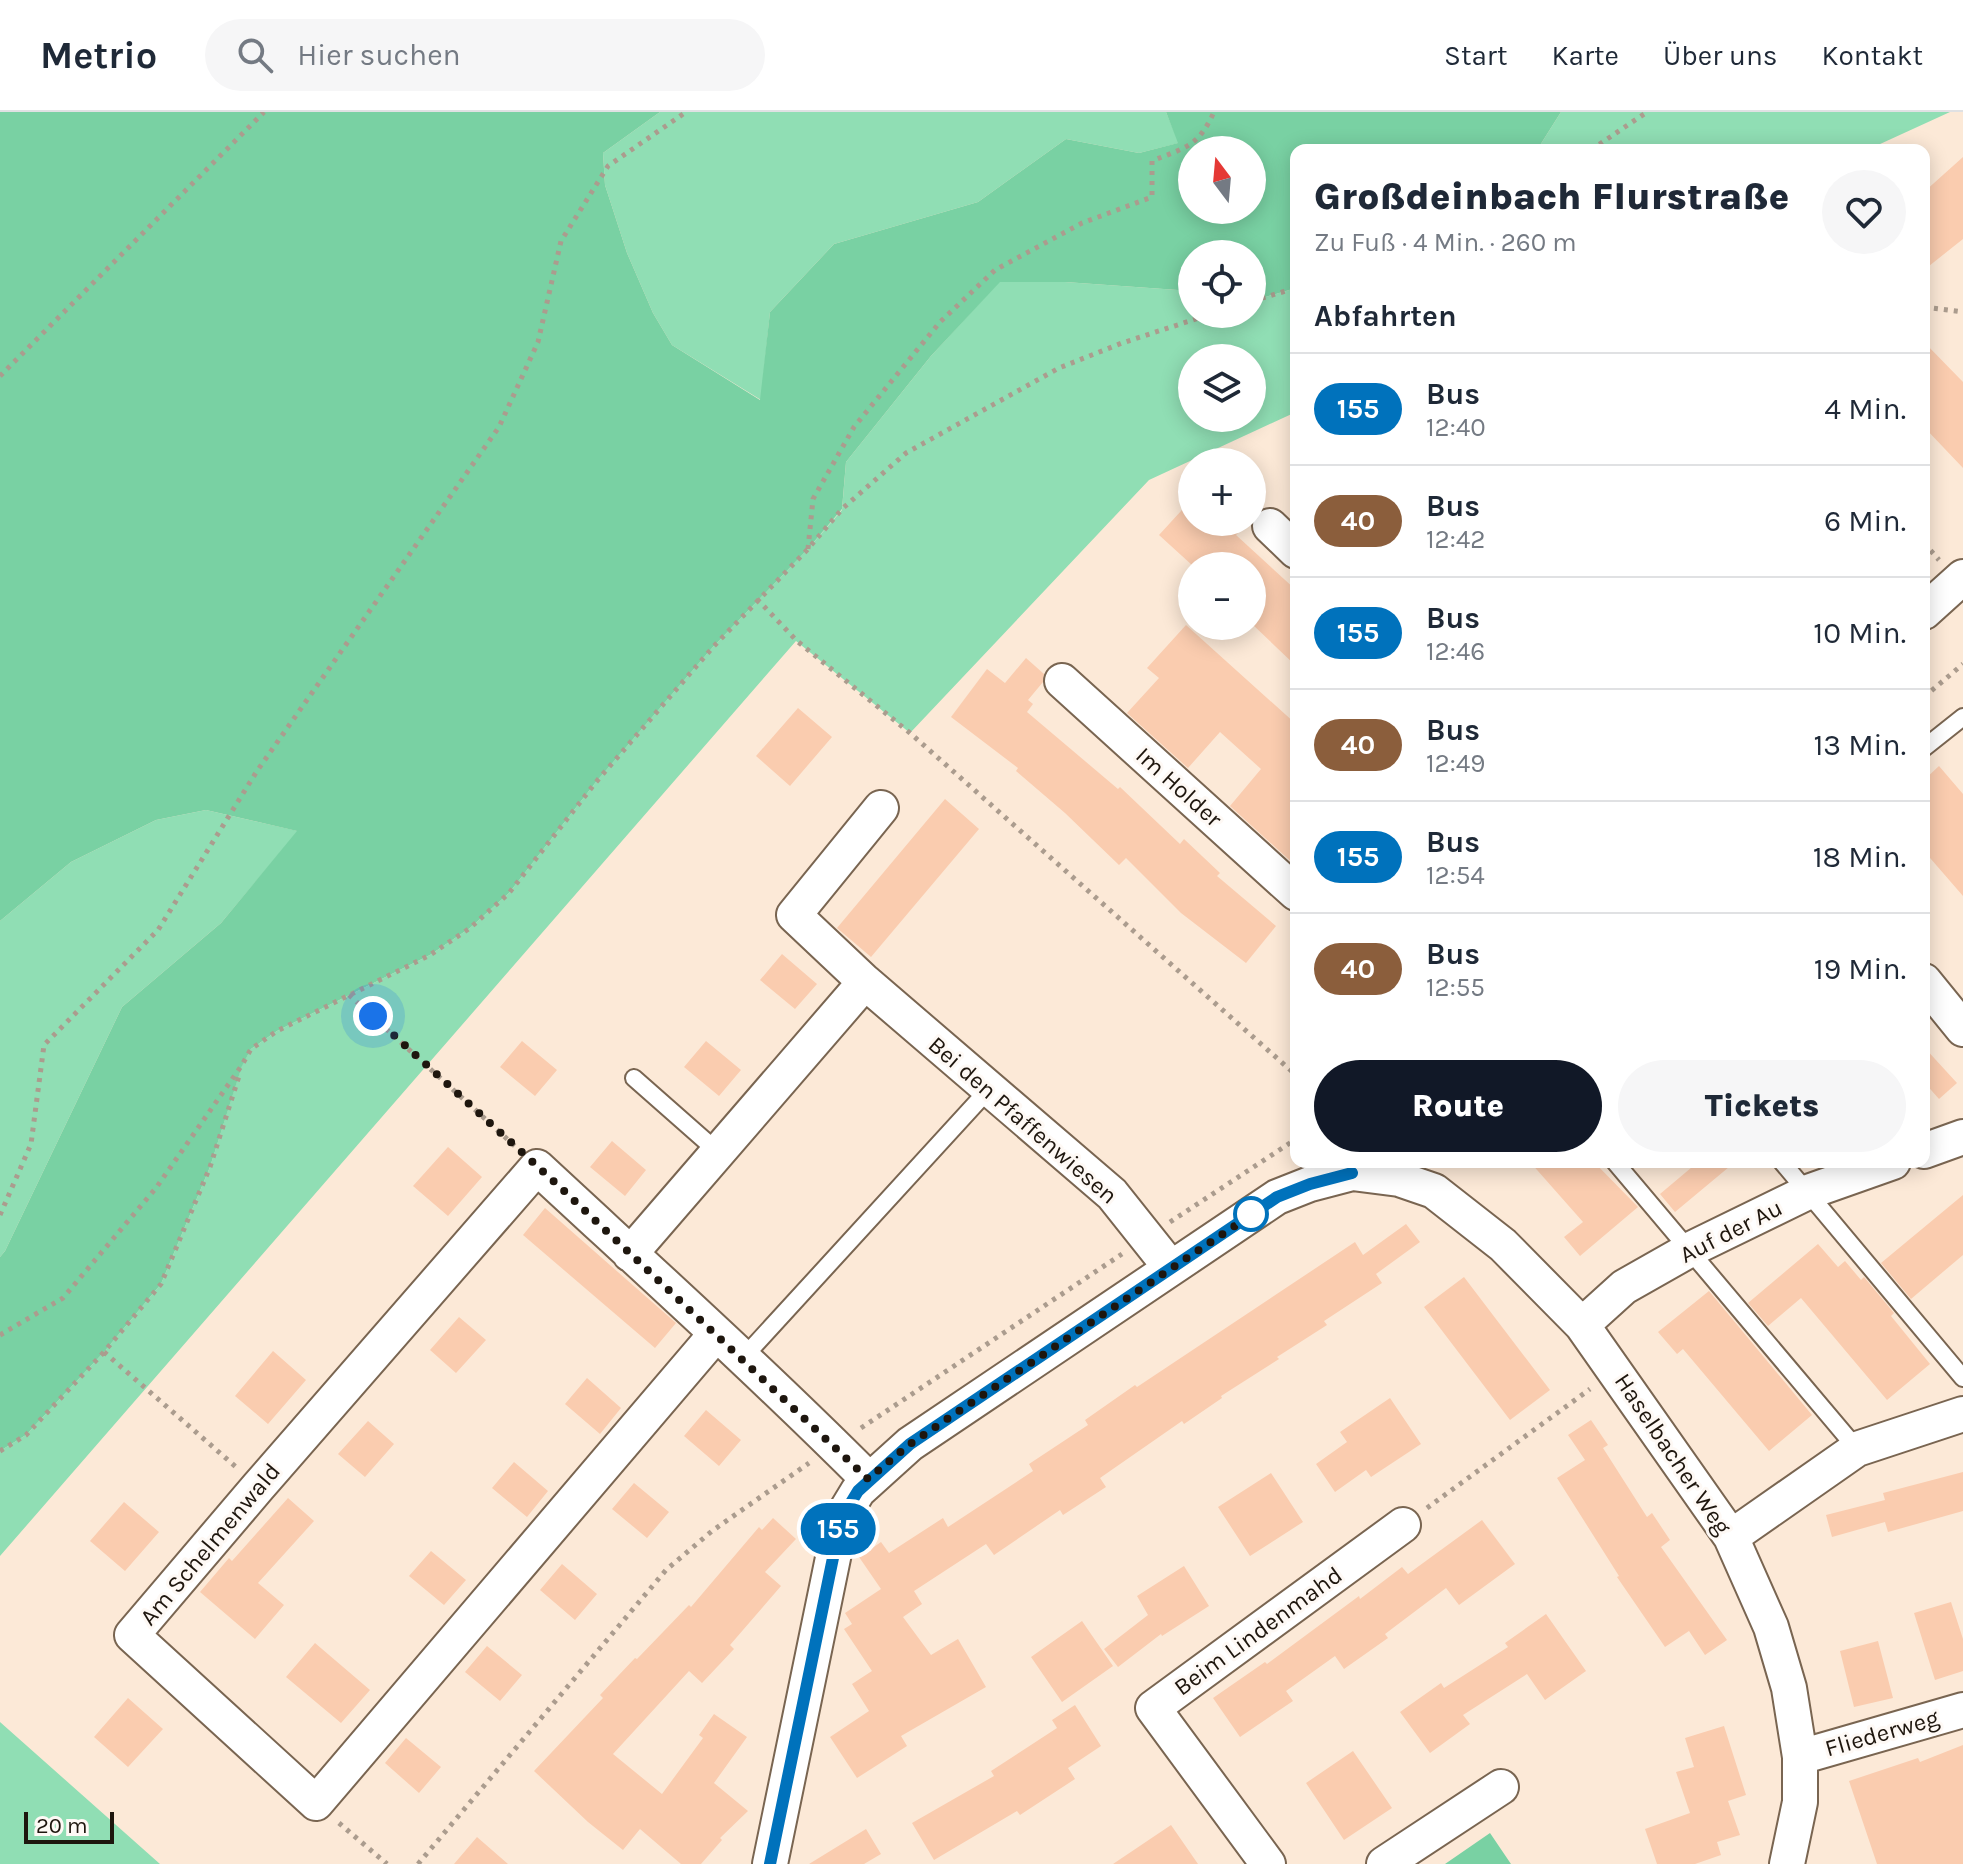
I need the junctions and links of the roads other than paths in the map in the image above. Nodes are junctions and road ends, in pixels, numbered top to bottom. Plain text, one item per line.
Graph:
1 (1270, 526) dead end
2 (1290, 545) edge
3 (1963, 577) edge
4 (1930, 607) edge
5 (1062, 681) dead end
6 (1963, 717) edge
7 (1930, 743) edge
8 (881, 808) dead end
9 (1290, 888) edge
10 (865, 982) junction
11 (1930, 988) edge
12 (1963, 1029) edge
13 (634, 1078) dead end
14 (990, 1088) junction
15 (1963, 1137) edge
16 (1930, 1149) edge
17 (718, 1152) junction
18 (1351, 1168) edge
19 (1620, 1168) edge
20 (1787, 1168) edge
21 (1876, 1168) edge
22 (1808, 1192) junction
23 (1691, 1249) junction
24 (630, 1254) junction
25 (1171, 1268) junction
26 (1582, 1325) junction
27 (716, 1334) junction
28 (742, 1359) junction
29 (1963, 1378) edge
30 (1963, 1414) edge
31 (1857, 1449) junction
32 (868, 1479) junction
33 (1403, 1525) road end
34 (1731, 1537) junction
35 (1963, 1710) edge
36 (1800, 1757) junction
37 (1501, 1787) dead end
38 (770, 1864) edge
39 (1268, 1864) edge
40 (1384, 1864) edge
41 (1787, 1864) edge

1 - 2 street
3 - 4 street
5 - 9 street, Im Holder
6 - 7 lane
8 - 10 street, Bei den Pfaffenwiesen
10 - 14 street, Bei den Pfaffenwiesen
10 - 17 street
11 - 12 street
13 - 17 lane
14 - 25 street, Bei den Pfaffenwiesen
14 - 28 lane
15 - 16 street
17 - 24 street
18 - 25 street
18 - 26 street, Haselbacher Weg
19 - 23 lane
20 - 22 lane
21 - 22 street, Auf der Au
22 - 23 street, Auf der Au
22 - 29 lane
23 - 26 street, Auf der Au
23 - 31 lane
24 - 27 street
24 - 27 street, Am Schelmenwald
25 - 32 street
26 - 34 street, Haselbacher Weg
27 - 28 street
28 - 32 street
30 - 31 street
31 - 34 street
32 - 38 street
33 - 39 street, Beim Lindenmahd
34 - 36 street, Haselbacher Weg
35 - 36 street, Fliederweg
36 - 41 street, Haselbacher Weg
37 - 40 street

